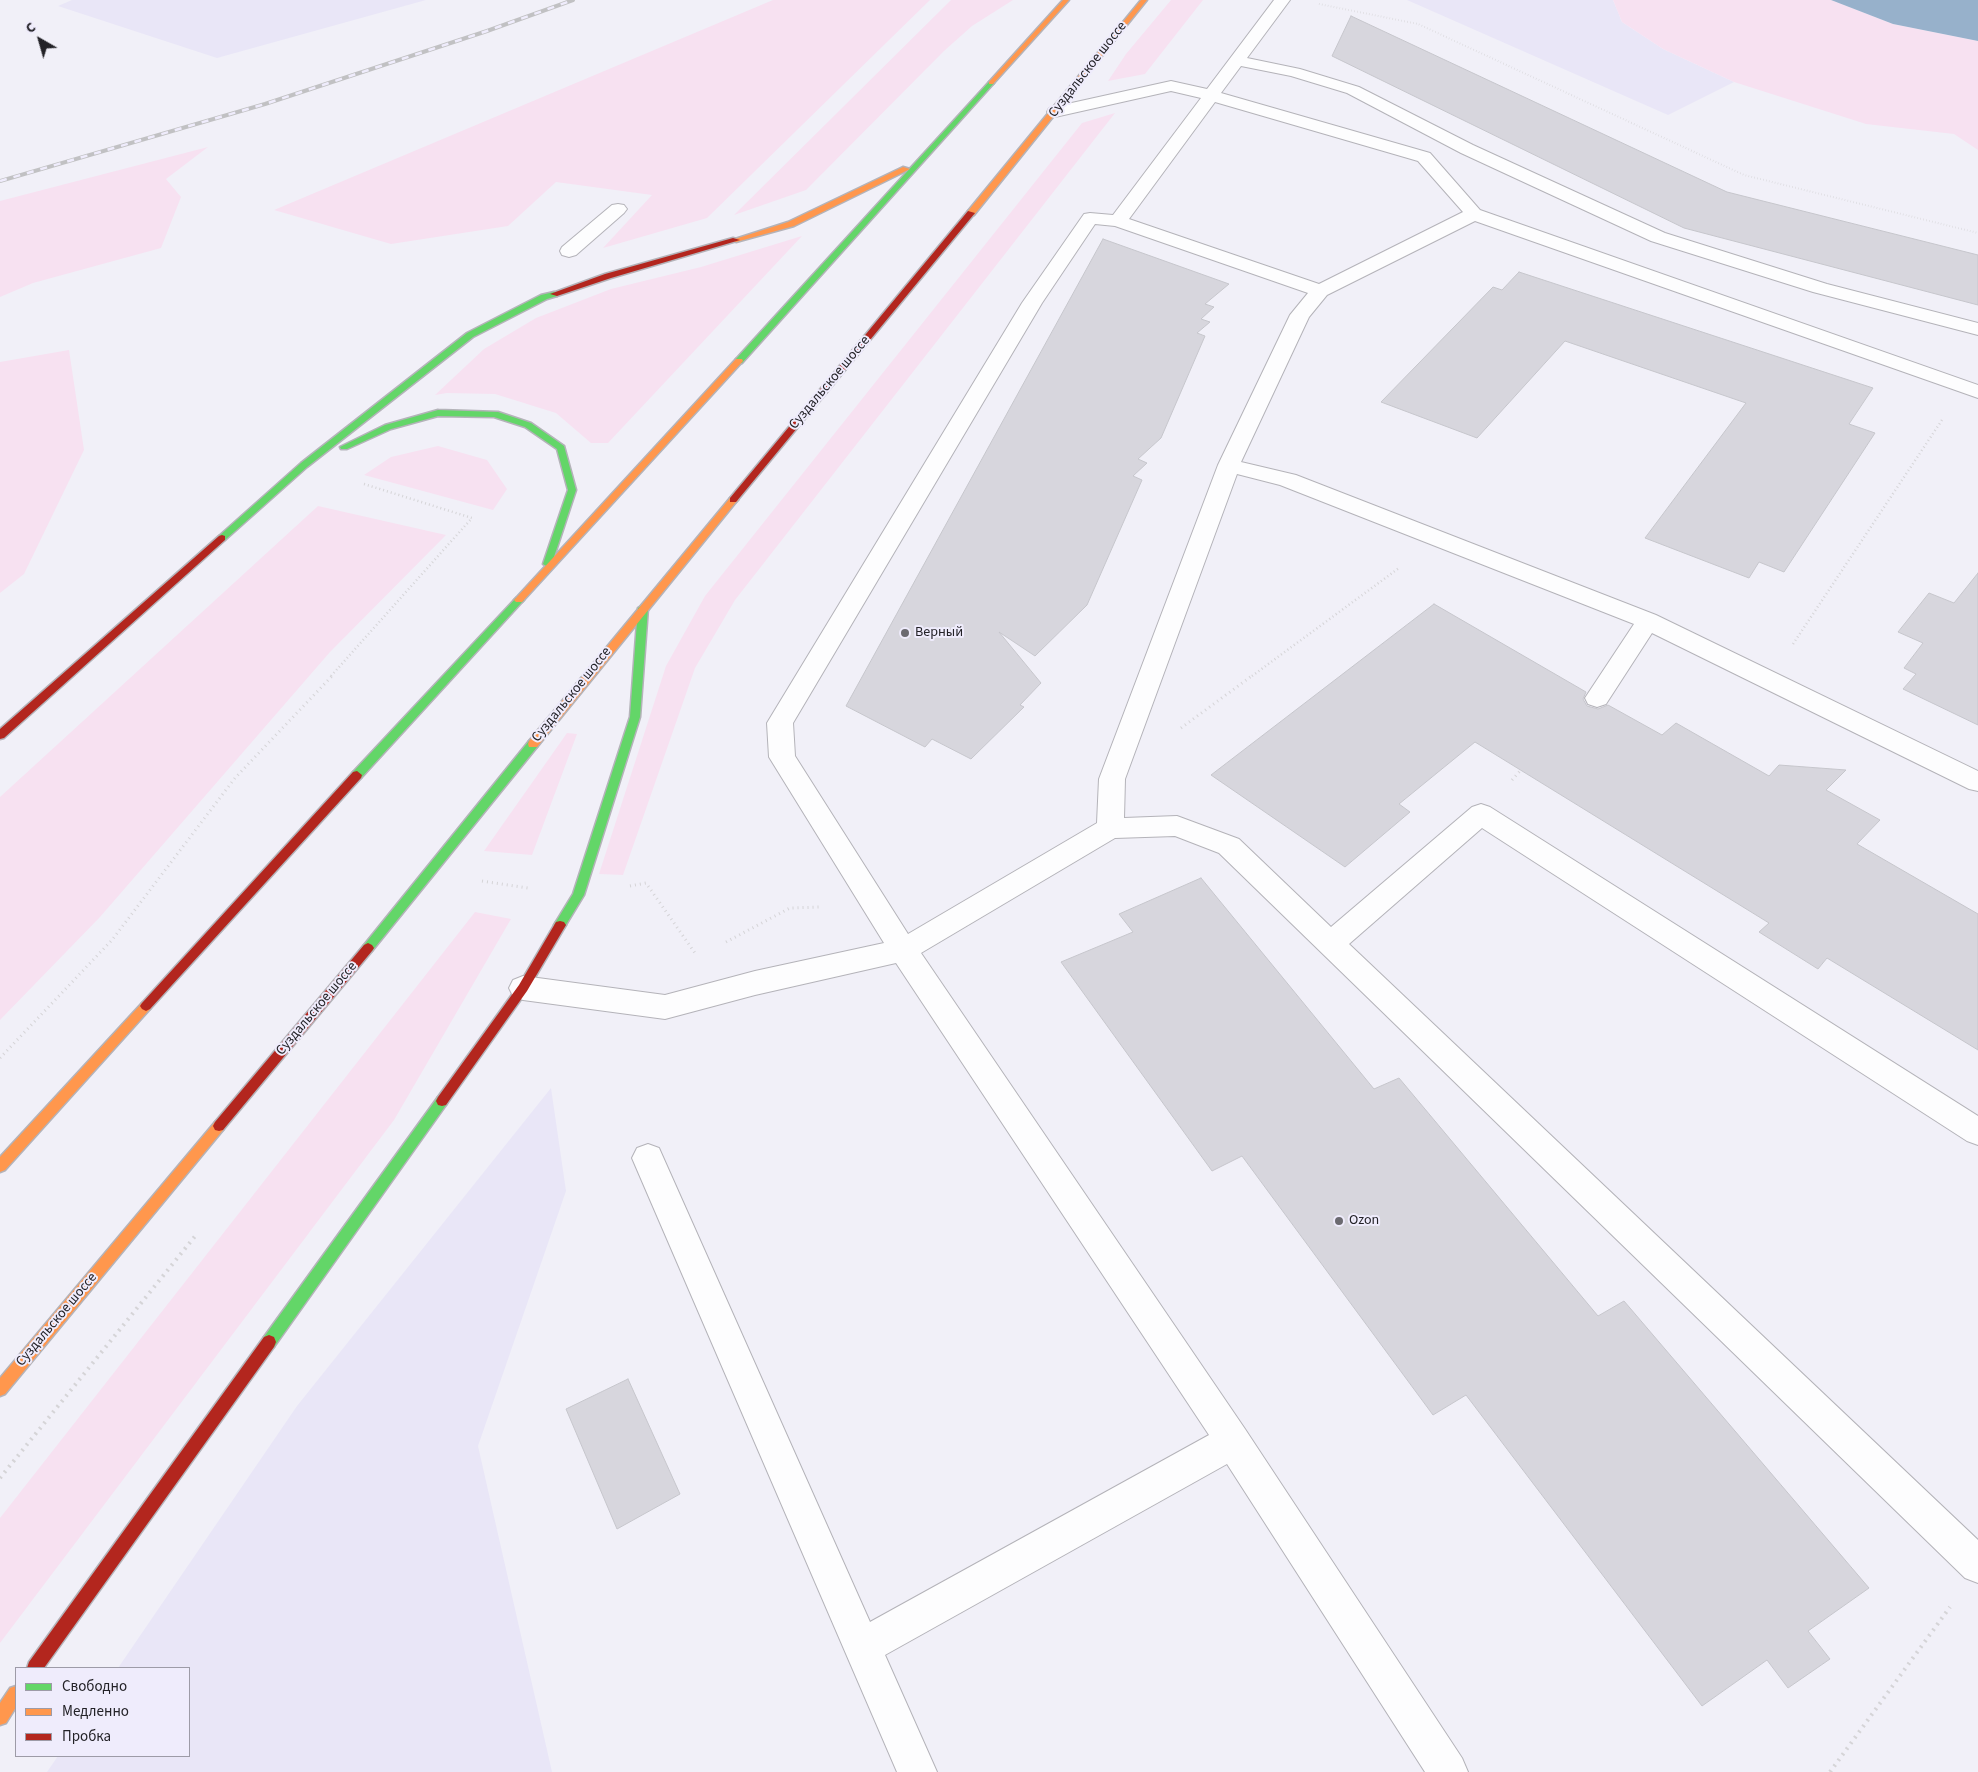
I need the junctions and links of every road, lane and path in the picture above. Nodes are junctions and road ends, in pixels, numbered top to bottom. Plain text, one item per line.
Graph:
1 (1066, 0) edge
2 (1144, 0) edge
3 (1282, 0) edge
4 (1316, 4) dead end
5 (1236, 60) junction
6 (1210, 95) junction
7 (1055, 112) junction
8 (920, 162) junction
9 (618, 209) dead end
10 (1474, 214) junction
11 (1118, 221) junction
12 (1978, 233) edge
13 (569, 251) dead end
14 (1320, 291) junction
15 (1978, 329) edge
16 (1971, 389) edge
17 (1229, 464) junction
18 (304, 465) junction
19 (1438, 539) junction
20 (544, 575) junction
21 (643, 608) junction
22 (1648, 621) junction
23 (1770, 679) junction
24 (1597, 698) dead end
25 (1176, 732) dead end
26 (0, 735) edge
27 (1978, 782) edge
28 (1110, 828) junction
29 (481, 881) dead end
30 (578, 896) junction
31 (875, 905) junction
32 (722, 943) dead end
33 (1330, 944) junction
34 (903, 950) junction
35 (697, 956) dead end
36 (523, 988) junction
37 (0, 1058) edge
38 (1978, 1132) edge
39 (648, 1158) dead end
40 (0, 1166) edge
41 (0, 1389) edge
42 (1233, 1441) junction
43 (1978, 1565) edge
44 (1955, 1600) dead end
45 (863, 1647) junction
46 (36, 1667) edge
47 (15, 1695) edge
48 (0, 1717) edge
49 (917, 1772) edge
50 (1448, 1772) edge
51 (1830, 1772) edge

1 - 8 main road
2 - 7 main road, Суздальское шоссе
3 - 5 lane
4 - 12 path
5 - 6 lane
5 - 15 lane
6 - 7 lane
6 - 10 lane
6 - 11 lane
7 - 21 main road, Суздальское шоссе
8 - 18 main road
8 - 20 main road
9 - 13 lane
10 - 14 lane
10 - 16 lane
11 - 14 lane
11 - 31 lane
14 - 17 lane
16 - 23 path
17 - 19 lane
17 - 28 lane
18 - 20 main road
18 - 26 main road
18 - 37 path
19 - 22 lane
19 - 25 path
20 - 40 main road
21 - 30 main road
21 - 41 main road, Суздальское шоссе
22 - 23 lane
22 - 24 lane
23 - 27 lane
28 - 33 lane
28 - 34 lane
29 - 30 path
30 - 35 path
30 - 36 main road
31 - 32 path
31 - 34 lane
33 - 38 lane
33 - 43 lane
34 - 36 lane
34 - 42 lane
36 - 46 main road
39 - 45 lane
42 - 45 lane
42 - 50 lane
44 - 51 path
45 - 49 lane
47 - 48 main road

